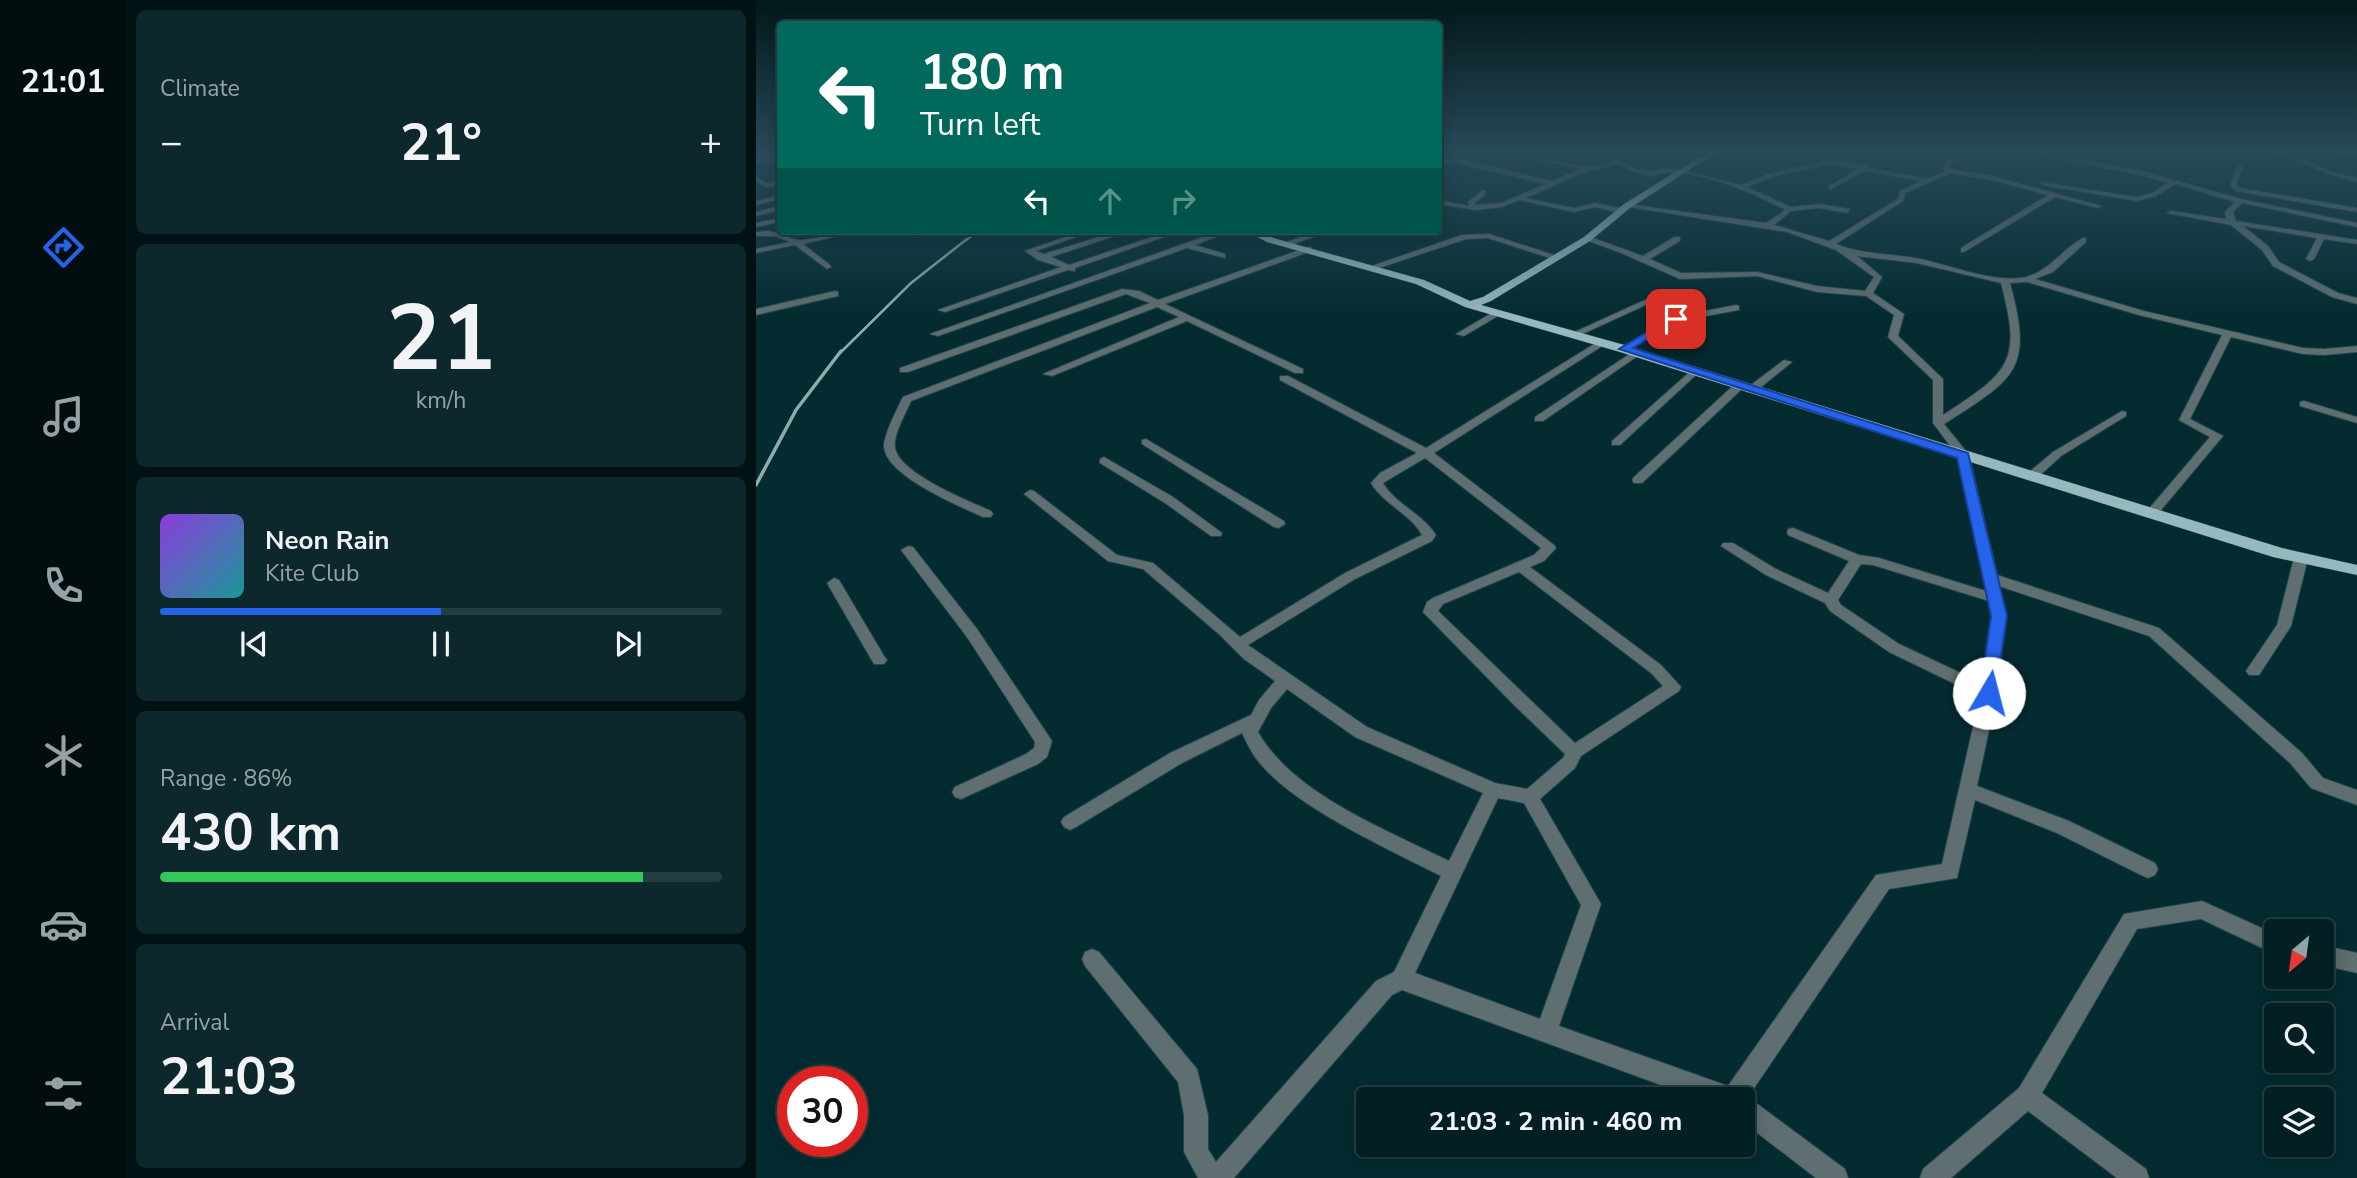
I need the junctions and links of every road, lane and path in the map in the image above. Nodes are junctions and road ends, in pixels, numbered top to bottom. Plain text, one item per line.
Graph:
1 (1469, 207) edge
2 (1484, 207) edge
3 (1559, 207) edge
4 (1587, 207) edge
5 (1614, 207) edge
6 (1784, 207) edge
7 (1809, 207) edge
8 (1824, 207) edge
9 (1890, 207) edge
10 (2034, 207) edge
11 (2233, 207) edge
12 (2269, 207) edge
13 (2339, 207) edge
14 (1475, 208) joint
15 (1624, 208) junction
16 (777, 209) edge
17 (1788, 209) junction
18 (2357, 210) edge
19 (1847, 211) dead end
20 (2171, 213) dead end
21 (756, 216) edge
22 (770, 216) dead end
23 (777, 221) edge
24 (2235, 223) junction
25 (756, 225) edge
26 (2357, 225) edge
27 (1767, 226) junction
28 (777, 232) edge
29 (756, 234) edge
30 (782, 235) edge
31 (838, 235) edge
32 (1077, 235) edge
33 (1113, 235) edge
34 (1165, 235) edge
35 (1216, 235) edge
36 (1261, 235) edge
37 (1313, 235) edge
38 (2322, 236) junction
39 (1587, 239) junction
40 (1677, 239) dead end
41 (2083, 240) dead end
42 (2357, 242) edge
43 (799, 244) junction
44 (1285, 244) junction
45 (1830, 244) junction
46 (1187, 245) junction
47 (1308, 249) junction
48 (1964, 250) dead end
49 (756, 251) edge
50 (1846, 251) junction
51 (1222, 256) dead end
52 (1556, 257) junction
53 (1041, 258) junction
54 (2310, 259) dead end
55 (1643, 260) junction
56 (827, 267) dead end
57 (1070, 268) junction
58 (1370, 268) junction
59 (1095, 277) junction
60 (2027, 279) junction
61 (2005, 281) junction
62 (1105, 282) dead end
63 (835, 294) dead end
64 (1868, 294) junction
65 (1659, 297) dead end
66 (2357, 301) edge
67 (1158, 303) junction
68 (1469, 305) junction
69 (1737, 308) dead end
70 (942, 310) dead end
71 (756, 313) edge
72 (1499, 313) junction
73 (1188, 317) junction
74 (2228, 333) junction
75 (935, 334) dead end
76 (1461, 334) dead end
77 (1573, 335) junction
78 (1602, 343) junction
79 (2357, 349) edge
80 (1630, 351) junction
81 (1787, 362) dead end
82 (904, 370) dead end
83 (1300, 371) dead end
84 (1693, 372) junction
85 (1048, 374) dead end
86 (1284, 378) dead end
87 (1745, 388) junction
88 (2304, 404) dead end
89 (2122, 415) dead end
90 (1539, 419) dead end
91 (2357, 420) edge
92 (1938, 423) junction
93 (1146, 442) dead end
94 (1616, 443) dead end
95 (1426, 453) junction
96 (1963, 455) junction
97 (1104, 461) dead end
98 (2032, 476) junction
99 (1639, 480) dead end
100 (1030, 494) dead end
101 (2152, 513) junction
102 (987, 514) dead end
103 (1279, 524) dead end
104 (1793, 532) dead end
105 (1216, 533) dead end
106 (1728, 546) dead end
107 (908, 550) dead end
108 (2301, 558) junction
109 (1857, 559) junction
110 (1520, 566) junction
111 (2357, 570) edge
112 (1991, 578) junction
113 (834, 583) dead end
114 (1995, 598) junction
115 (1830, 600) junction
116 (1239, 644) junction
117 (879, 660) dead end
118 (2254, 671) dead end
119 (1285, 680) junction
120 (1989, 693) junction
121 (1254, 720) junction
122 (1574, 752) junction
123 (1493, 790) junction
124 (1968, 790) junction
125 (961, 792) dead end
126 (1530, 797) junction
127 (2357, 798) edge
128 (1070, 822) dead end
129 (2148, 869) dead end
130 (1453, 872) junction
131 (2264, 939) edge
132 (2334, 958) edge
133 (1092, 959) dead end
134 (2357, 963) edge
135 (1401, 979) junction
136 (1546, 1032) junction
137 (1699, 1087) edge
138 (1740, 1087) edge
139 (2027, 1096) junction
140 (1755, 1116) edge
141 (1212, 1178) edge
142 (1219, 1178) edge
143 (1836, 1178) edge
144 (1932, 1178) edge
145 (2137, 1178) edge

1 - 14 street
2 - 14 street
3 - 4 street
5 - 15 street
6 - 17 street
7 - 17 street
8 - 19 street
9 - 45 street
10 - 48 street
11 - 24 street
12 - 26 street
13 - 18 street
15 - 27 street
15 - 39 main road
16 - 21 street
17 - 27 street
20 - 24 street
21 - 22 street
23 - 25 street
24 - 38 street
24 - 66 street
27 - 45 street
28 - 29 street
30 - 43 street
31 - 43 street
32 - 53 street
33 - 53 street
34 - 57 street
35 - 46 street
36 - 44 main road
37 - 44 street
38 - 42 street
38 - 54 street
39 - 52 main road
39 - 55 street
40 - 55 street
41 - 60 street
43 - 49 street
43 - 56 street
44 - 47 main road
45 - 50 street
46 - 51 street
46 - 59 street
47 - 58 main road
47 - 67 street
50 - 61 street
50 - 64 street
52 - 58 street
52 - 68 main road
53 - 57 street
55 - 64 street
57 - 59 street
57 - 70 street
58 - 68 main road
59 - 62 street
59 - 75 street
60 - 61 street
60 - 74 street
61 - 92 street
63 - 71 street
64 - 92 street
65 - 77 street
67 - 73 street
67 - 82 street
67 - 102 street
68 - 72 main road
69 - 80 street
72 - 76 street
72 - 77 main road
73 - 83 street
73 - 85 street
74 - 79 street
74 - 101 street
77 - 78 main road
78 - 80 main road
78 - 95 street
80 - 84 main road
80 - 90 street
81 - 87 street
84 - 87 main road
84 - 94 street
86 - 95 street
87 - 96 main road
87 - 99 street
88 - 91 street
89 - 98 street
92 - 96 street
93 - 103 street
95 - 110 street
95 - 116 street
96 - 98 main road
96 - 112 street
97 - 105 street
98 - 101 main road
100 - 116 street
101 - 108 main road
104 - 109 street
106 - 115 street
107 - 125 street
108 - 111 main road
108 - 118 street
109 - 114 street
109 - 115 street
110 - 122 street
110 - 122 street
112 - 114 street
112 - 127 street
113 - 117 street
114 - 120 street
115 - 120 street
116 - 119 street
119 - 121 street
119 - 123 street
120 - 124 street
121 - 128 street
121 - 130 street
122 - 126 street
123 - 126 street
123 - 130 street
124 - 129 street
124 - 138 street
126 - 136 street
130 - 135 street
131 - 139 street
132 - 134 street
133 - 141 street
135 - 136 street
135 - 142 street
136 - 137 street
139 - 144 street
139 - 145 street
140 - 143 street

